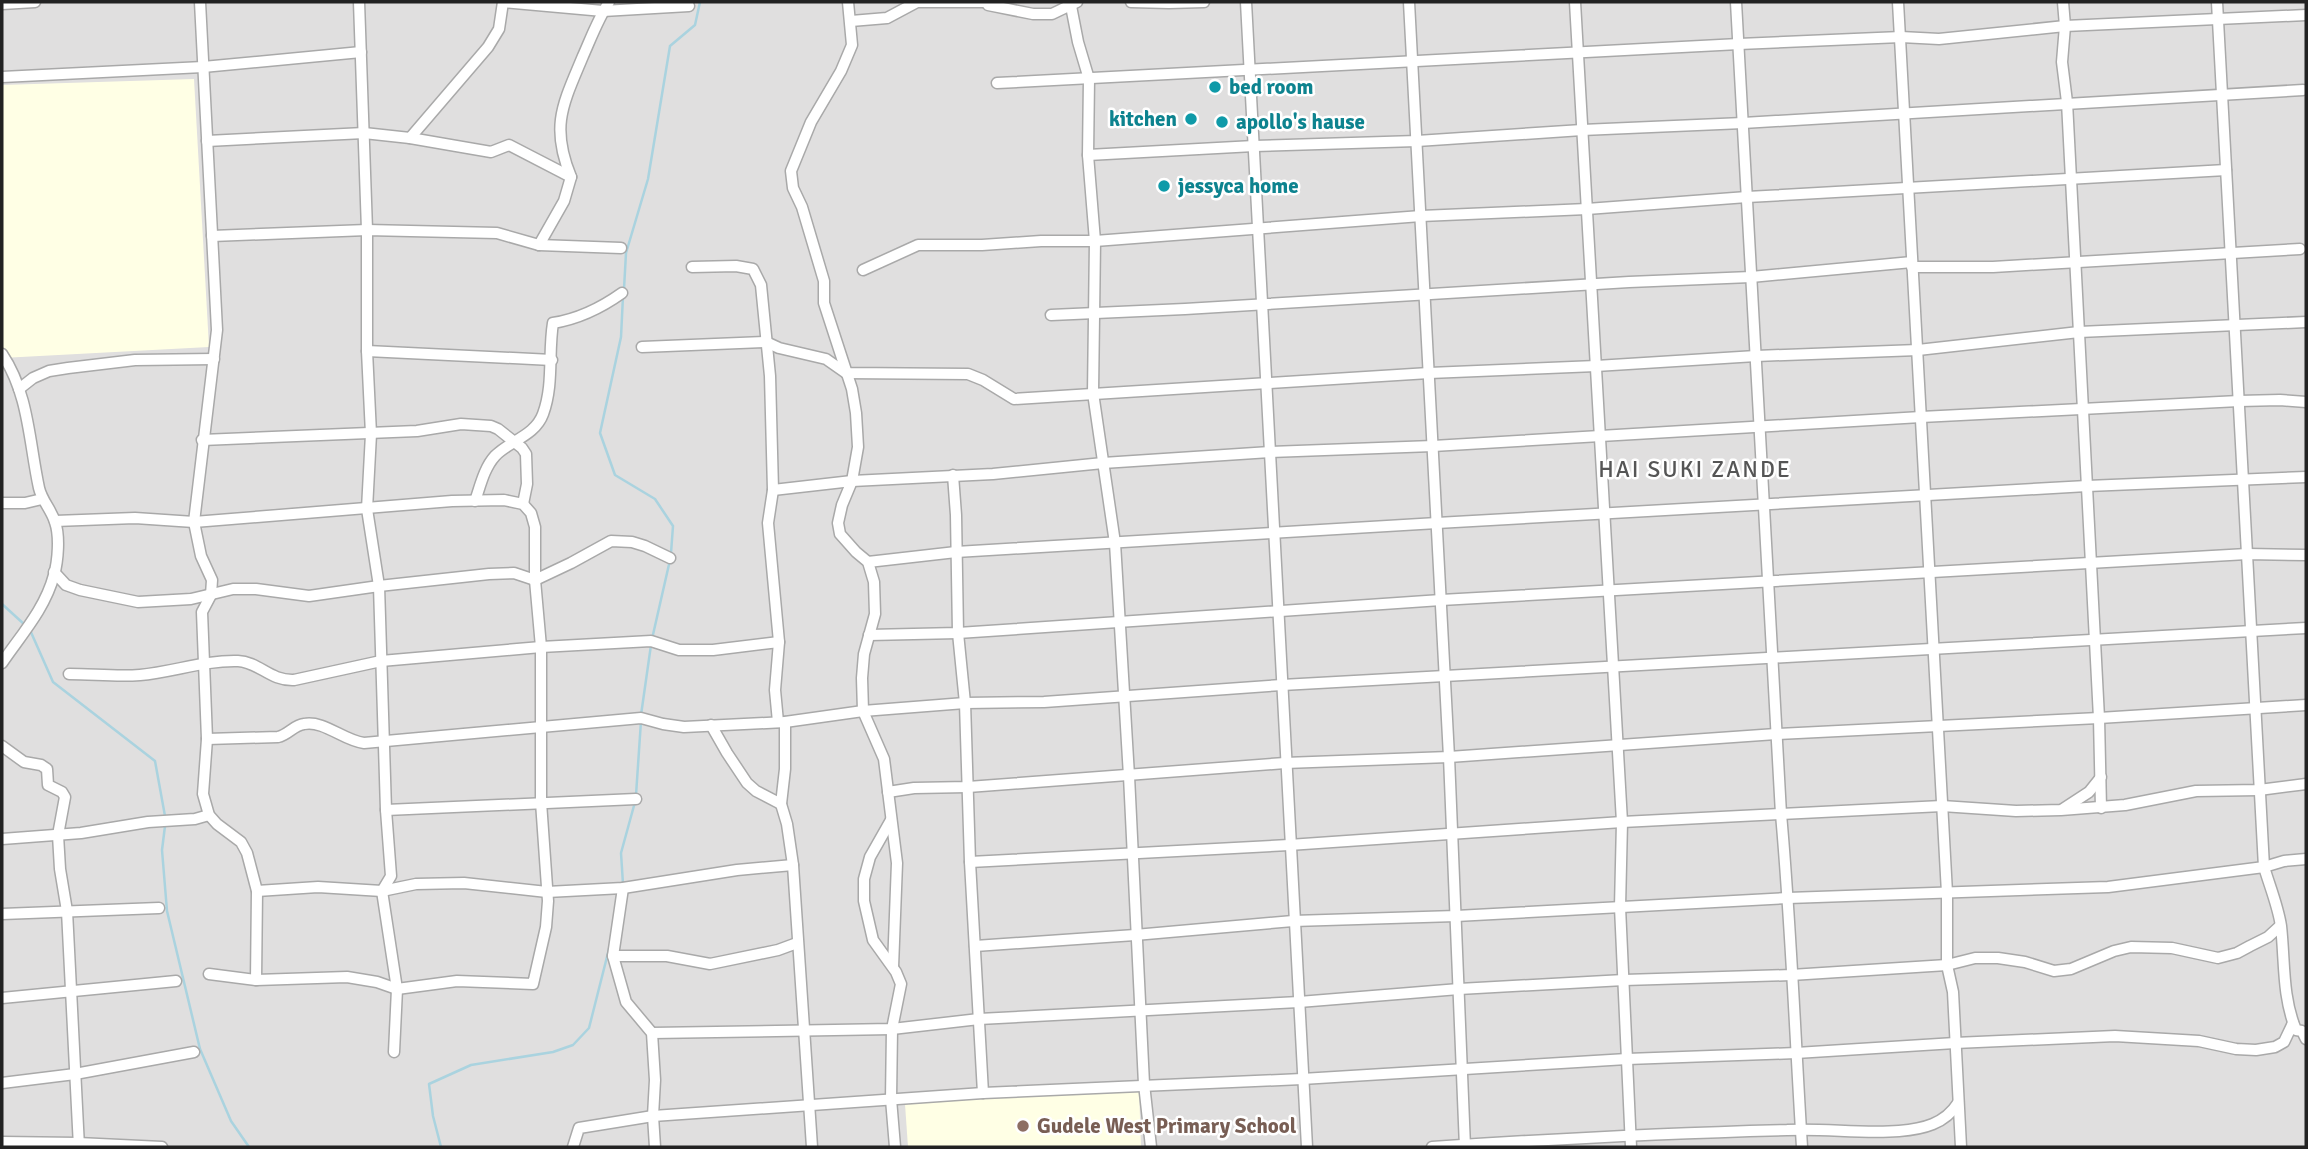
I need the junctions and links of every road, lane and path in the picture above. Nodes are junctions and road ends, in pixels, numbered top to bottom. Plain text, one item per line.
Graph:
1 (35, 2) edge
2 (200, 2) edge
3 (359, 2) edge
4 (503, 2) edge
5 (848, 2) edge
6 (983, 2) edge
7 (997, 2) edge
8 (1131, 2) edge
9 (1204, 2) edge
10 (1246, 2) edge
11 (1409, 2) edge
12 (1575, 2) edge
13 (1736, 2) edge
14 (1898, 2) edge
15 (2063, 2) edge
16 (2217, 2) edge
17 (2, 4) edge
18 (1074, 4) edge
19 (606, 6) edge
20 (689, 6) dead end
21 (2306, 15) edge
22 (2218, 19) junction
23 (851, 21) junction
24 (2065, 26) junction
25 (1900, 37) junction
26 (1739, 44) junction
27 (361, 52) junction
28 (1578, 52) junction
29 (1413, 63) junction
30 (202, 67) junction
31 (1251, 70) junction
32 (2, 77) edge
33 (1089, 79) junction
34 (997, 83) dead end
35 (2303, 90) dead end
36 (2222, 93) junction
37 (2067, 102) junction
38 (1904, 113) junction
39 (1743, 122) junction
40 (1582, 130) junction
41 (364, 133) junction
42 (410, 138) junction
43 (207, 141) junction
44 (1417, 141) junction
45 (1254, 146) junction
46 (1088, 155) junction
47 (2227, 170) junction
48 (571, 177) junction
49 (2071, 178) junction
50 (1908, 189) junction
51 (1747, 197) junction
52 (1587, 209) junction
53 (1421, 216) junction
54 (1259, 229) junction
55 (367, 230) junction
56 (212, 236) junction
57 (1096, 242) junction
58 (539, 245) junction
59 (621, 248) dead end
60 (2300, 248) dead end
61 (2231, 251) junction
62 (2075, 261) junction
63 (1912, 264) junction
64 (692, 267) dead end
65 (863, 270) dead end
66 (1751, 277) junction
67 (1591, 284) junction
68 (622, 293) dead end
69 (1425, 294) junction
70 (1261, 304) junction
71 (1094, 314) junction
72 (1051, 315) dead end
73 (2306, 322) edge
74 (2235, 325) junction
75 (2079, 332) junction
76 (766, 342) junction
77 (642, 347) dead end
78 (1918, 350) junction
79 (367, 351) junction
80 (2, 354) edge
81 (1756, 356) junction
82 (214, 359) junction
83 (552, 360) junction
84 (1596, 366) junction
85 (6, 368) edge
86 (846, 373) junction
87 (1429, 373) junction
88 (1267, 382) junction
89 (19, 389) junction
90 (1093, 393) junction
91 (2238, 401) junction
92 (2306, 402) edge
93 (2083, 409) junction
94 (1921, 417) junction
95 (1760, 427) junction
96 (371, 434) junction
97 (1600, 435) junction
98 (202, 440) junction
99 (514, 443) junction
100 (1433, 446) junction
101 (1270, 452) junction
102 (1104, 463) junction
103 (953, 475) junction
104 (2306, 477) edge
105 (2243, 480) junction
106 (852, 481) junction
107 (2087, 486) junction
108 (774, 490) junction
109 (1925, 496) junction
110 (42, 499) junction
111 (475, 501) junction
112 (2, 503) edge
113 (523, 504) junction
114 (1764, 505) junction
115 (367, 509) junction
116 (1604, 513) junction
117 (55, 521) junction
118 (194, 522) junction
119 (1437, 523) junction
120 (1275, 534) junction
121 (1115, 543) junction
122 (956, 552) junction
123 (2246, 554) junction
124 (2306, 555) edge
125 (670, 558) dead end
126 (868, 562) junction
127 (2091, 564) junction
128 (54, 572) junction
129 (1929, 573) junction
130 (535, 580) junction
131 (1768, 582) junction
132 (379, 586) junction
133 (1608, 592) junction
134 (211, 594) junction
135 (1441, 600) junction
136 (1277, 612) junction
137 (1120, 622) junction
138 (2306, 628) edge
139 (2250, 631) junction
140 (958, 633) junction
141 (869, 635) junction
142 (2095, 640) junction
143 (779, 642) junction
144 (541, 648) junction
145 (1934, 649) junction
146 (1772, 657) junction
147 (381, 662) junction
148 (2, 663) edge
149 (203, 663) junction
150 (1613, 666) junction
151 (69, 674) dead end
152 (1445, 677) junction
153 (1282, 685) junction
154 (1123, 695) junction
155 (965, 703) junction
156 (2306, 705) edge
157 (2255, 708) junction
158 (863, 711) junction
159 (2099, 718) junction
160 (781, 722) junction
161 (711, 725) junction
162 (1938, 727) junction
163 (541, 729) junction
164 (1776, 734) junction
165 (207, 739) junction
166 (383, 742) junction
167 (1617, 744) junction
168 (2, 746) edge
169 (1449, 757) junction
170 (1286, 763) junction
171 (1129, 776) junction
172 (2101, 780) junction
173 (2306, 784) edge
174 (968, 787) junction
175 (2259, 790) junction
176 (888, 792) junction
177 (636, 799) dead end
178 (541, 802) junction
179 (781, 804) junction
180 (2125, 805) junction
181 (1942, 806) junction
182 (2101, 808) junction
183 (386, 810) junction
184 (2061, 810) junction
185 (1781, 814) junction
186 (209, 816) junction
187 (891, 820) junction
188 (1622, 822) junction
189 (58, 835) junction
190 (1453, 835) junction
191 (2, 839) edge
192 (1290, 845) junction
193 (1132, 852) junction
194 (2306, 859) edge
195 (970, 862) junction
196 (793, 865) junction
197 (2264, 867) junction
198 (623, 888) junction
199 (257, 891) junction
200 (382, 891) junction
201 (547, 892) junction
202 (1947, 893) junction
203 (1788, 898) junction
204 (1620, 907) junction
205 (159, 908) dead end
206 (67, 911) junction
207 (2, 914) edge
208 (1456, 916) junction
209 (1293, 921) junction
210 (2280, 926) junction
211 (1135, 935) junction
212 (797, 943) junction
213 (975, 946) junction
214 (613, 956) junction
215 (1947, 965) junction
216 (893, 967) junction
217 (209, 974) dead end
218 (1791, 975) junction
219 (256, 980) junction
220 (1623, 980) junction
221 (176, 981) dead end
222 (397, 989) junction
223 (1459, 989) junction
224 (71, 992) junction
225 (2, 998) edge
226 (1299, 1002) junction
227 (1140, 1011) junction
228 (979, 1020) junction
229 (2293, 1023) junction
230 (892, 1029) junction
231 (805, 1031) junction
232 (652, 1033) junction
233 (2306, 1039) edge
234 (1955, 1043) junction
235 (194, 1052) dead end
236 (394, 1052) dead end
237 (1796, 1053) junction
238 (1627, 1059) junction
239 (1462, 1068) junction
240 (75, 1074) junction
241 (1302, 1079) junction
242 (2, 1083) edge
243 (1144, 1084) junction
244 (983, 1093) junction
245 (891, 1099) junction
246 (1959, 1102) junction
247 (810, 1105) junction
248 (653, 1116) junction
249 (1801, 1129) junction
250 (1630, 1135) junction
251 (2, 1142) edge
252 (78, 1145) edge
253 (1465, 1146) edge
254 (162, 1147) edge
255 (573, 1147) edge
256 (655, 1147) edge
257 (811, 1147) edge
258 (895, 1147) edge
259 (1151, 1147) edge
260 (1307, 1147) edge
261 (1432, 1147) edge
262 (1632, 1147) edge
263 (1802, 1147) edge
264 (1961, 1147) edge

1 - 17 street
2 - 30 street
3 - 27 street
4 - 19 street
4 - 42 street
5 - 23 street
6 - 7 street
6 - 18 street
6 - 23 street
8 - 9 street
10 - 31 street
11 - 29 street
12 - 28 street
13 - 26 street
14 - 25 street
15 - 24 street
16 - 22 street
18 - 33 street
19 - 20 street
19 - 48 street
21 - 22 street
22 - 24 street
22 - 36 street
23 - 86 street
24 - 25 street
24 - 37 street
25 - 26 street
25 - 38 street
26 - 28 street
26 - 39 street
27 - 30 street
27 - 41 street
28 - 29 street
28 - 40 street
29 - 31 street
29 - 44 street
30 - 32 street
30 - 43 street
31 - 33 street
31 - 45 street
33 - 34 street
33 - 46 street
35 - 36 street
36 - 37 street
36 - 47 street
37 - 38 street
37 - 49 street
38 - 39 street
38 - 50 street
39 - 40 street
39 - 51 street
40 - 44 street
40 - 52 street
41 - 42 street
41 - 43 street
41 - 55 street
42 - 48 street
43 - 56 street
44 - 45 street
44 - 53 street
45 - 46 street
45 - 54 street
46 - 57 street
47 - 49 street
47 - 61 street
48 - 58 street
49 - 50 street
49 - 62 street
50 - 51 street
50 - 63 street
51 - 52 street
51 - 66 street
52 - 53 street
52 - 67 street
53 - 54 street
53 - 69 street
54 - 57 street
54 - 70 street
55 - 56 street
55 - 58 street
55 - 79 street
56 - 82 street
57 - 65 street
57 - 71 street
58 - 59 street
60 - 61 street
61 - 62 street
61 - 74 street
62 - 63 street
62 - 75 street
63 - 66 street
63 - 78 street
64 - 76 street
66 - 67 street
66 - 81 street
67 - 69 street
67 - 84 street
68 - 83 street
69 - 70 street
69 - 87 street
70 - 71 street
70 - 88 street
71 - 72 street
71 - 90 street
73 - 74 street
74 - 75 street
74 - 91 street
75 - 78 street
75 - 93 street
76 - 77 street
76 - 86 street
76 - 108 street
78 - 81 street
78 - 94 street
79 - 83 street
79 - 96 street
80 - 85 street
81 - 84 street
81 - 95 street
82 - 89 street
82 - 98 street
83 - 99 street
84 - 87 street
84 - 97 street
85 - 89 street
86 - 90 street
86 - 106 street
87 - 88 street
87 - 100 street
88 - 90 street
88 - 101 street
89 - 110 street
90 - 102 street
91 - 92 street
91 - 93 street
91 - 105 street
93 - 94 street
93 - 107 street
94 - 95 street
94 - 109 street
95 - 97 street
95 - 114 street
96 - 98 street
96 - 99 street
96 - 115 street
97 - 100 street
97 - 116 street
98 - 118 street
99 - 111 street
99 - 113 street
100 - 101 street
100 - 119 street
101 - 102 street
101 - 120 street
102 - 103 street
102 - 121 street
103 - 106 street
103 - 122 street
104 - 105 street
105 - 107 street
105 - 123 street
106 - 108 street
106 - 126 street
107 - 109 street
107 - 127 street
108 - 143 street
109 - 114 street
109 - 129 street
110 - 112 street
110 - 117 street
111 - 113 street
111 - 115 street
113 - 130 street
114 - 116 street
114 - 131 street
115 - 118 street
115 - 132 street
116 - 119 street
116 - 133 street
117 - 118 street
117 - 128 street
118 - 134 street
119 - 120 street
119 - 135 street
120 - 121 street
120 - 136 street
121 - 122 street
121 - 137 street
122 - 126 street
122 - 140 street
123 - 124 street
123 - 127 street
123 - 139 street
125 - 130 street
126 - 141 street
127 - 129 street
127 - 142 street
128 - 134 street
128 - 148 street
129 - 131 street
129 - 145 street
130 - 132 street
130 - 144 street
131 - 133 street
131 - 146 street
132 - 134 street
132 - 147 street
133 - 135 street
133 - 150 street
134 - 149 street
135 - 136 street
135 - 152 street
136 - 137 street
136 - 153 street
137 - 140 street
137 - 154 street
138 - 139 street
139 - 142 street
139 - 157 street
140 - 141 street
140 - 155 street
141 - 158 street
142 - 145 street
142 - 159 street
143 - 144 street
143 - 160 street
144 - 147 street
144 - 163 street
145 - 146 street
145 - 162 street
146 - 150 street
146 - 164 street
147 - 149 street
147 - 166 street
149 - 151 street
149 - 165 street
150 - 152 street
150 - 167 street
152 - 153 street
152 - 169 street
153 - 154 street
153 - 170 street
154 - 155 street
154 - 171 street
155 - 158 street
155 - 174 street
156 - 157 street
157 - 159 street
157 - 175 street
158 - 160 street
158 - 176 street
159 - 162 street
159 - 172 street
160 - 161 street
160 - 179 street
161 - 163 street
161 - 179 street
162 - 164 street
162 - 181 street
163 - 166 street
163 - 178 street
164 - 167 street
164 - 185 street
165 - 166 street
165 - 186 street
166 - 183 street
167 - 169 street
167 - 188 street
168 - 189 street
169 - 170 street
169 - 190 street
170 - 171 street
170 - 192 street
171 - 174 street
171 - 193 street
172 - 180 street
172 - 182 street
172 - 184 street
173 - 175 street
174 - 176 street
174 - 195 street
175 - 180 street
175 - 197 street
176 - 187 street
177 - 178 street
178 - 183 street
178 - 201 street
179 - 196 street
180 - 182 street
181 - 184 street
181 - 185 street
181 - 202 street
182 - 184 street
183 - 200 street
185 - 188 street
185 - 203 street
186 - 189 street
186 - 199 street
187 - 216 street
187 - 216 street
188 - 190 street
188 - 204 street
189 - 191 street
189 - 206 street
190 - 192 street
190 - 208 street
192 - 193 street
192 - 209 street
193 - 195 street
193 - 211 street
194 - 197 street
195 - 213 street
196 - 198 street
196 - 212 street
197 - 202 street
197 - 210 street
198 - 201 street
198 - 214 street
199 - 200 street
199 - 219 street
200 - 201 street
200 - 222 street
201 - 222 street
202 - 203 street
202 - 215 street
203 - 204 street
203 - 218 street
204 - 208 street
204 - 220 street
205 - 206 street
206 - 207 street
206 - 224 street
208 - 209 street
208 - 223 street
209 - 211 street
209 - 226 street
210 - 215 street
210 - 229 street
211 - 213 street
211 - 227 street
212 - 214 street
212 - 231 street
213 - 228 street
214 - 232 street
215 - 218 street
215 - 234 street
216 - 230 street
217 - 219 street
218 - 220 street
218 - 237 street
219 - 222 street
220 - 223 street
220 - 238 street
221 - 224 street
222 - 236 street
223 - 226 street
223 - 239 street
224 - 225 street
224 - 240 street
226 - 227 street
226 - 241 street
227 - 228 street
227 - 243 street
228 - 230 street
228 - 244 street
229 - 233 street
229 - 234 street
230 - 231 street
230 - 245 street
231 - 232 street
231 - 247 street
232 - 248 street
234 - 237 street
234 - 246 street
235 - 240 street
237 - 238 street
237 - 249 street
238 - 239 street
238 - 250 street
239 - 241 street
239 - 253 street
240 - 242 street
240 - 252 street
241 - 243 street
241 - 260 street
243 - 244 street
243 - 259 street
244 - 245 street
245 - 247 street
245 - 258 street
246 - 249 street
246 - 264 street
247 - 248 street
247 - 257 street
248 - 255 street
248 - 256 street
249 - 250 street
249 - 263 street
250 - 253 street
250 - 262 street
251 - 252 street
252 - 254 street
253 - 261 street

